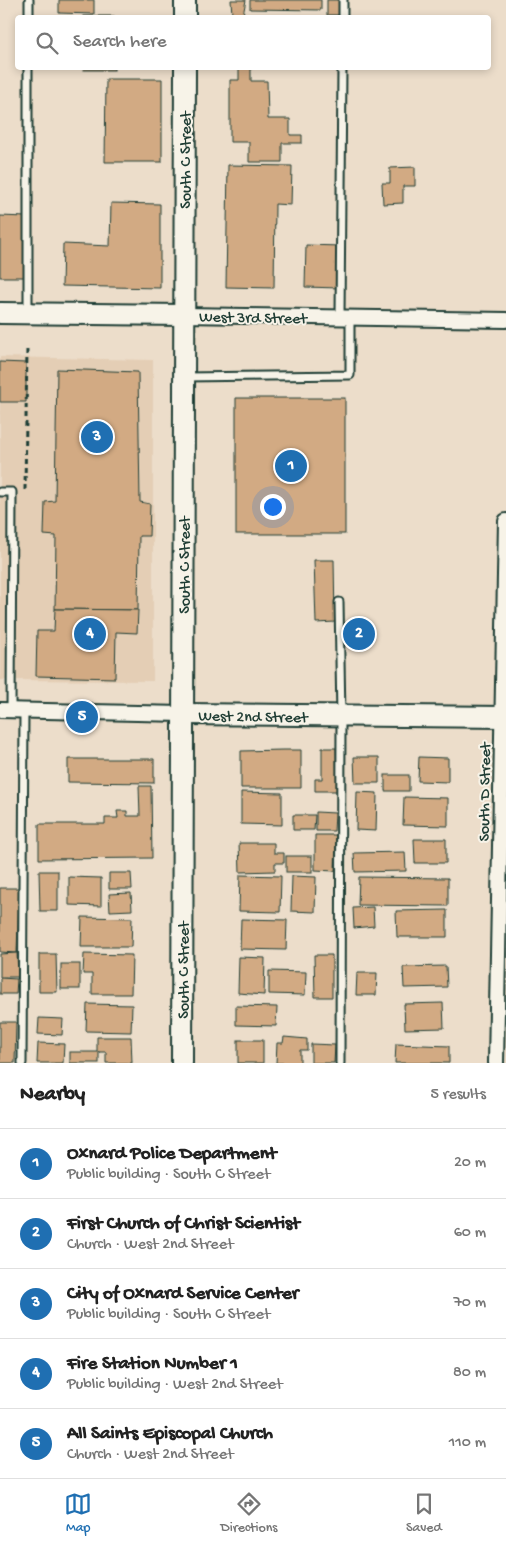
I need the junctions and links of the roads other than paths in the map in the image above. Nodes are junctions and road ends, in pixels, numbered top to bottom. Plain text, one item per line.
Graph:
1 (29, 0) edge
2 (185, 0) edge
3 (343, 0) edge
4 (29, 15) edge
5 (185, 15) edge
6 (343, 15) edge
7 (28, 70) edge
8 (185, 70) edge
9 (342, 70) edge
10 (0, 313) edge
11 (28, 313) junction
12 (183, 314) junction
13 (345, 317) junction
14 (506, 320) edge
15 (183, 377) junction
16 (0, 492) edge
17 (506, 521) edge
18 (339, 602) dead end
19 (12, 711) edge
20 (183, 714) junction
21 (341, 716) junction
22 (504, 717) edge
23 (22, 1063) edge
24 (182, 1063) edge
25 (340, 1063) edge
26 (496, 1063) edge

1 - 4 lane
2 - 5 street
3 - 6 lane
7 - 11 lane
8 - 12 street, South C Street
9 - 13 lane
10 - 11 street, West 3rd Street
11 - 12 street, West 3rd Street
12 - 13 street, West 3rd Street
12 - 15 street, South C Street
13 - 14 street, West 3rd Street
13 - 15 lane
15 - 20 street, South C Street
16 - 19 lane
17 - 22 street, South D Street
18 - 21 lane
19 - 20 street, West 2nd Street
19 - 23 lane
20 - 21 street, West 2nd Street
20 - 24 street, South C Street
21 - 22 street, West 2nd Street
21 - 25 lane
22 - 26 street, South D Street

